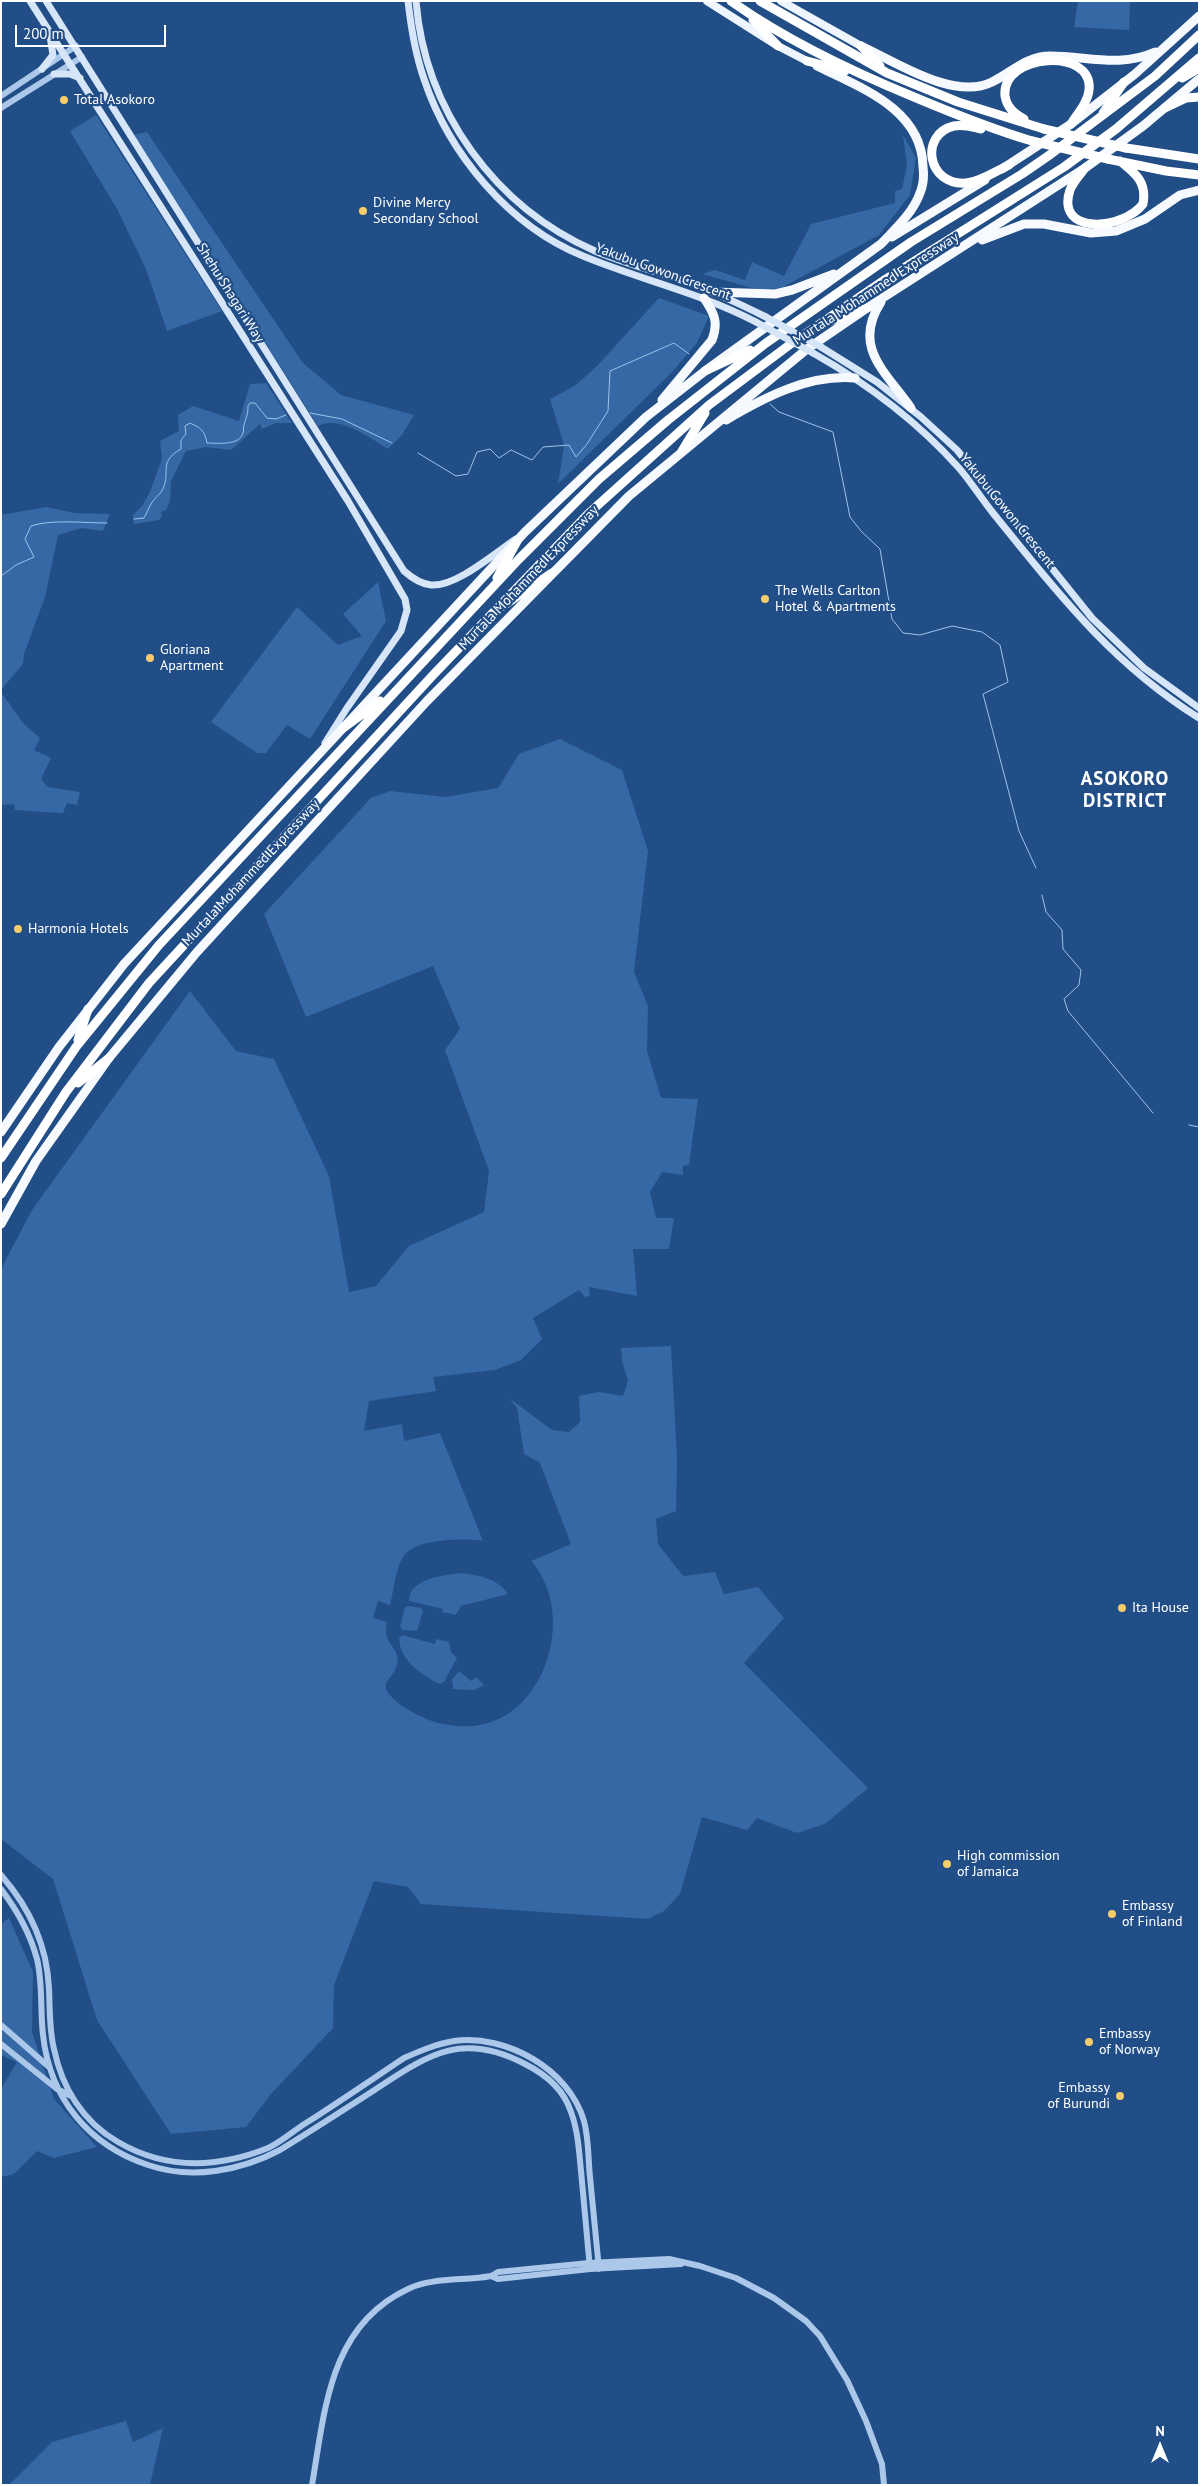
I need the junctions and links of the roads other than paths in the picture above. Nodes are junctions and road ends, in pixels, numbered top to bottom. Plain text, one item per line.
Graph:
1 (30, 1) edge
2 (46, 1) edge
3 (408, 1) edge
4 (416, 1) edge
5 (707, 1) edge
6 (731, 1) edge
7 (760, 1) edge
8 (781, 1) edge
9 (742, 9) junction
10 (1199, 16) edge
11 (48, 29) junction
12 (1199, 34) edge
13 (76, 46) junction
14 (778, 46) junction
15 (861, 46) junction
16 (1162, 49) junction
17 (65, 54) junction
18 (82, 56) junction
19 (1199, 58) edge
20 (807, 61) junction
21 (71, 63) junction
22 (1199, 68) edge
23 (42, 69) junction
24 (887, 73) junction
25 (54, 74) junction
26 (860, 74) junction
27 (80, 78) junction
28 (1199, 79) edge
29 (1124, 82) junction
30 (1169, 86) junction
31 (1, 96) edge
32 (1199, 97) edge
33 (1, 108) edge
34 (1165, 108) junction
35 (1098, 120) junction
36 (1072, 124) junction
37 (1042, 129) junction
38 (1000, 132) junction
39 (1199, 154) edge
40 (1170, 155) junction
41 (1199, 159) edge
42 (1120, 161) junction
43 (1009, 165) junction
44 (1086, 168) junction
45 (1199, 174) edge
46 (1199, 190) edge
47 (881, 244) junction
48 (963, 248) junction
49 (846, 269) junction
50 (713, 292) junction
51 (704, 298) junction
52 (882, 299) junction
53 (867, 308) junction
54 (816, 327) junction
55 (766, 343) junction
56 (705, 371) junction
57 (855, 378) junction
58 (709, 405) junction
59 (911, 408) junction
60 (646, 417) junction
61 (704, 432) junction
62 (682, 451) junction
63 (525, 532) junction
64 (517, 541) junction
65 (552, 573) junction
66 (490, 590) junction
67 (489, 616) junction
68 (397, 690) junction
69 (1199, 708) edge
70 (1199, 718) edge
71 (343, 728) junction
72 (320, 752) junction
73 (88, 1008) junction
74 (76, 1047) junction
75 (109, 1058) junction
76 (66, 1092) junction
77 (1, 1132) edge
78 (1, 1158) edge
79 (1, 1194) edge
80 (1, 1224) edge
81 (1, 1875) edge
82 (1, 1889) edge
83 (1, 2026) edge
84 (1, 2044) edge
85 (50, 2068) junction
86 (60, 2074) junction
87 (57, 2089) junction
88 (71, 2096) junction
89 (590, 2266) junction
90 (599, 2266) junction
91 (312, 2485) edge
92 (884, 2485) edge

1 - 11 main road, Shehu Shagari Way
2 - 13 main road, Shehu Shagari Way
3 - 51 main road, Yakubu Gowon Crescent
4 - 50 main road, Yakubu Gowon Crescent
5 - 14 main road
6 - 9 highway
7 - 24 highway
8 - 15 main road
9 - 14 highway
9 - 26 highway
10 - 16 highway
11 - 17 main road, Shehu Shagari Way
11 - 23 main road
12 - 35 highway, Murtala Mohammed Expressway
13 - 17 street
13 - 18 main road, Shehu Shagari Way
14 - 20 main road
15 - 16 highway
15 - 24 highway
16 - 29 highway
17 - 21 main road, Shehu Shagari Way
17 - 23 street
18 - 21 street
18 - 63 main road, Shehu Shagari Way
19 - 30 highway, Murtala Mohammed Expressway
20 - 26 highway
20 - 47 highway
21 - 25 street
21 - 27 main road, Shehu Shagari Way
22 - 30 highway
23 - 31 street
24 - 37 highway
25 - 27 main road
25 - 33 street
26 - 38 highway
27 - 72 main road, Shehu Shagari Way
28 - 34 highway, Murtala Mohammed Expressway
29 - 35 highway
29 - 36 highway
30 - 54 highway, Murtala Mohammed Expressway
32 - 34 highway
34 - 44 highway, Murtala Mohammed Expressway
35 - 55 highway, Murtala Mohammed Expressway
36 - 37 highway
36 - 43 highway
37 - 40 highway, bridge
38 - 42 highway, bridge
38 - 43 highway
39 - 40 highway
40 - 41 highway
42 - 44 highway
42 - 45 highway
43 - 47 highway
44 - 48 highway, Murtala Mohammed Expressway
46 - 48 highway
47 - 49 highway
48 - 52 highway, Murtala Mohammed Expressway
49 - 50 highway
49 - 56 highway
50 - 59 main road, Yakubu Gowon Crescent, bridge
51 - 57 main road, Yakubu Gowon Crescent, bridge
51 - 60 highway
52 - 53 highway, Murtala Mohammed Expressway
52 - 59 highway
53 - 54 highway
53 - 61 highway, Murtala Mohammed Expressway
54 - 58 highway, Murtala Mohammed Expressway
55 - 56 highway
55 - 66 highway, Murtala Mohammed Expressway
56 - 60 highway
57 - 61 highway
57 - 70 main road, Yakubu Gowon Crescent
58 - 62 highway
58 - 67 highway, Murtala Mohammed Expressway
59 - 69 main road, Yakubu Gowon Crescent
60 - 63 highway
61 - 62 highway, Murtala Mohammed Expressway
62 - 65 highway, Murtala Mohammed Expressway
63 - 64 highway
64 - 66 highway
64 - 71 highway
65 - 67 highway
65 - 75 highway, Murtala Mohammed Expressway
66 - 68 highway, Murtala Mohammed Expressway
67 - 76 highway, Murtala Mohammed Expressway
68 - 71 highway
68 - 74 highway, Murtala Mohammed Expressway
71 - 72 highway
72 - 73 highway
73 - 74 highway
73 - 77 highway
74 - 78 highway, Murtala Mohammed Expressway
75 - 76 highway
75 - 80 highway, Murtala Mohammed Expressway
76 - 79 highway, Murtala Mohammed Expressway
81 - 86 street
82 - 85 street
83 - 85 street
84 - 87 street
85 - 86 street
85 - 87 street
86 - 88 street
87 - 88 street
87 - 89 street
88 - 90 street
89 - 90 street
89 - 91 street
90 - 92 street

